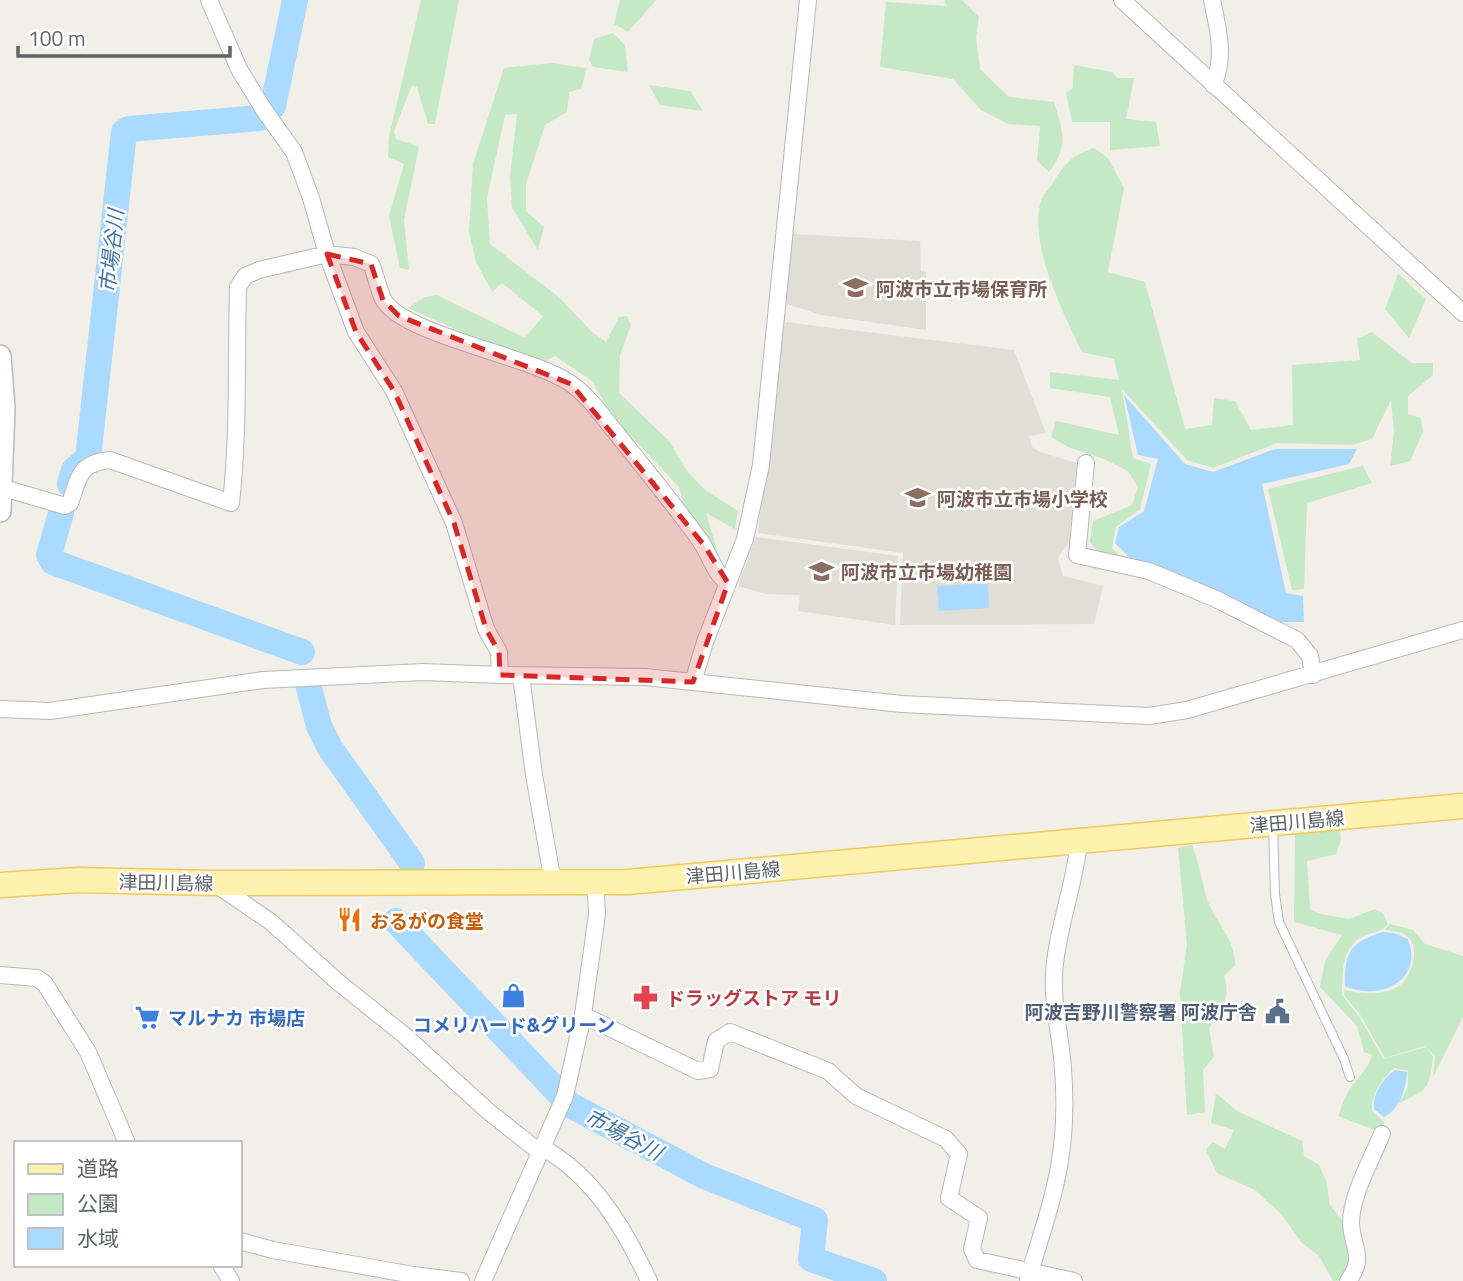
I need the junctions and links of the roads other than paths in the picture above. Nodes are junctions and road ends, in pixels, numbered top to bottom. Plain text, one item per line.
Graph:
1 (209, 0) edge
2 (808, 0) edge
3 (1122, 0) edge
4 (1212, 0) edge
5 (1213, 85) junction
6 (327, 254) junction
7 (1463, 313) edge
8 (0, 356) edge
9 (1086, 463) dead end
10 (1, 488) edge
11 (0, 511) edge
12 (728, 583) junction
13 (1463, 630) edge
14 (1314, 675) junction
15 (500, 676) junction
16 (521, 676) junction
17 (693, 682) junction
18 (0, 709) edge
19 (1463, 806) edge
20 (1273, 823) junction
21 (1079, 841) junction
22 (596, 882) junction
23 (213, 883) junction
24 (550, 884) junction
25 (0, 885) edge
26 (0, 975) edge
27 (583, 1015) junction
28 (1350, 1077) dead end
29 (1382, 1134) dead end
30 (126, 1141) edge
31 (542, 1151) junction
32 (242, 1242) edge
33 (1029, 1276) edge
34 (461, 1281) edge
35 (483, 1281) edge
36 (649, 1281) edge
37 (1074, 1281) edge
38 (1348, 1281) edge

1 - 6 street
2 - 12 street
3 - 5 street
4 - 5 street
5 - 7 street
6 - 10 street
6 - 12 street
6 - 15 street
8 - 10 main road
9 - 14 street
10 - 11 main road
12 - 17 street
13 - 14 street
14 - 17 street
15 - 16 street
15 - 18 street
16 - 17 street
16 - 24 street
19 - 20 main road, 津田川島線
20 - 21 main road, 津田川島線
20 - 28 lane
21 - 22 main road, 津田川島線
21 - 33 street
22 - 24 main road, 津田川島線
22 - 27 street
23 - 24 main road, 津田川島線
23 - 25 main road, 津田川島線
23 - 31 street
26 - 30 street
27 - 31 street
27 - 33 street
29 - 38 street
31 - 35 street
31 - 36 street
32 - 34 street
33 - 37 street

